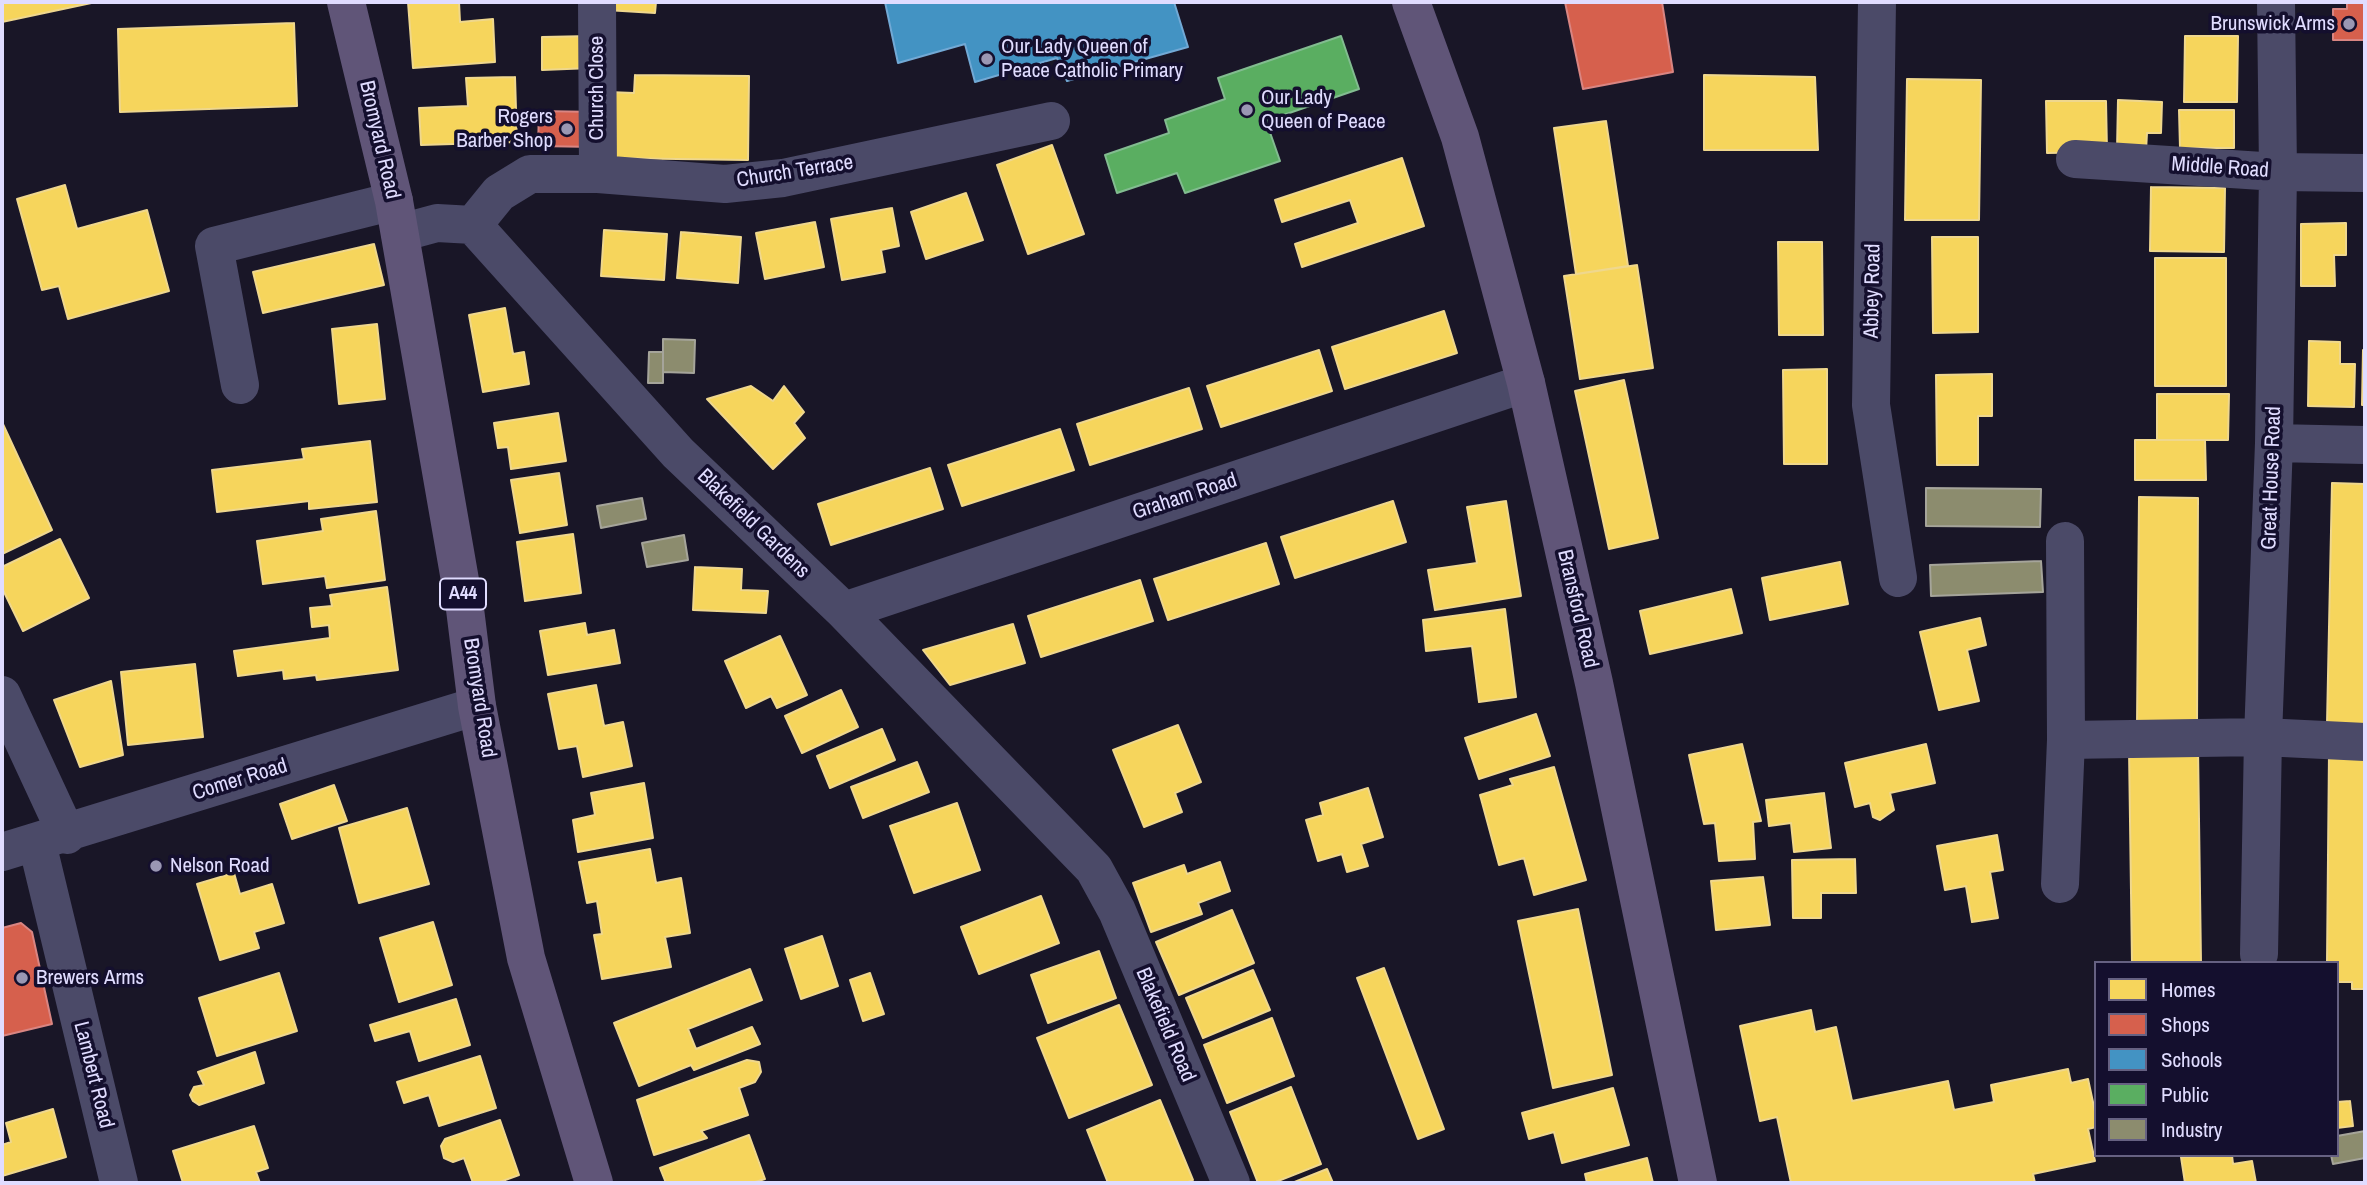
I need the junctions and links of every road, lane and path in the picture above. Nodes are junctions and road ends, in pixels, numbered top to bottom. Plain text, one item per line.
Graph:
1 (346, 2) edge
2 (597, 2) edge
3 (1411, 2) edge
4 (1428, 2) edge
5 (1877, 2) edge
6 (2276, 2) edge
7 (1427, 41) junction
8 (1051, 121) dead end
9 (2075, 159) dead end
10 (2278, 172) junction
11 (2365, 173) edge
12 (598, 174) junction
13 (397, 217) junction
14 (473, 225) junction
15 (1526, 383) junction
16 (240, 385) dead end
17 (2274, 443) junction
18 (2365, 445) edge
19 (2065, 541) dead end
20 (1898, 578) dead end
21 (844, 611) junction
22 (2, 695) edge
23 (477, 706) junction
24 (2263, 737) junction
25 (2066, 740) junction
26 (2365, 741) edge
27 (35, 843) edge
28 (1094, 869) joint
29 (2060, 884) dead end
30 (2259, 954) dead end
31 (119, 1183) edge
32 (594, 1183) edge
33 (1231, 1183) edge
34 (1698, 1183) edge

1 - 13 main road, Bromyard Road / A44
2 - 12 street, Church Close
3 - 7 main road, Bransford Road
4 - 7 main road, Bransford Road
5 - 20 street, Abbey Road
6 - 10 street, Great House Road
7 - 15 main road, Bransford Road
8 - 12 street, Church Terrace
9 - 10 street, Middle Road
10 - 11 street, Middle Road
10 - 17 street, Great House Road
12 - 14 street, Church Terrace
13 - 14 street
13 - 16 street
13 - 23 main road, Bromyard Road / A44
14 - 21 street, Blakefield Gardens
15 - 21 street, Graham Road
15 - 34 main road, Bransford Road
17 - 18 street
17 - 24 street, Great House Road
19 - 25 street
21 - 28 street, Blakefield Gardens
22 - 27 street
23 - 27 street, Comer Road
23 - 32 main road, Bromyard Road / A44
24 - 25 street
24 - 26 street
24 - 30 street, Great House Road
25 - 29 street
27 - 31 street, Lambert Road
28 - 33 street, Blakefield Road

